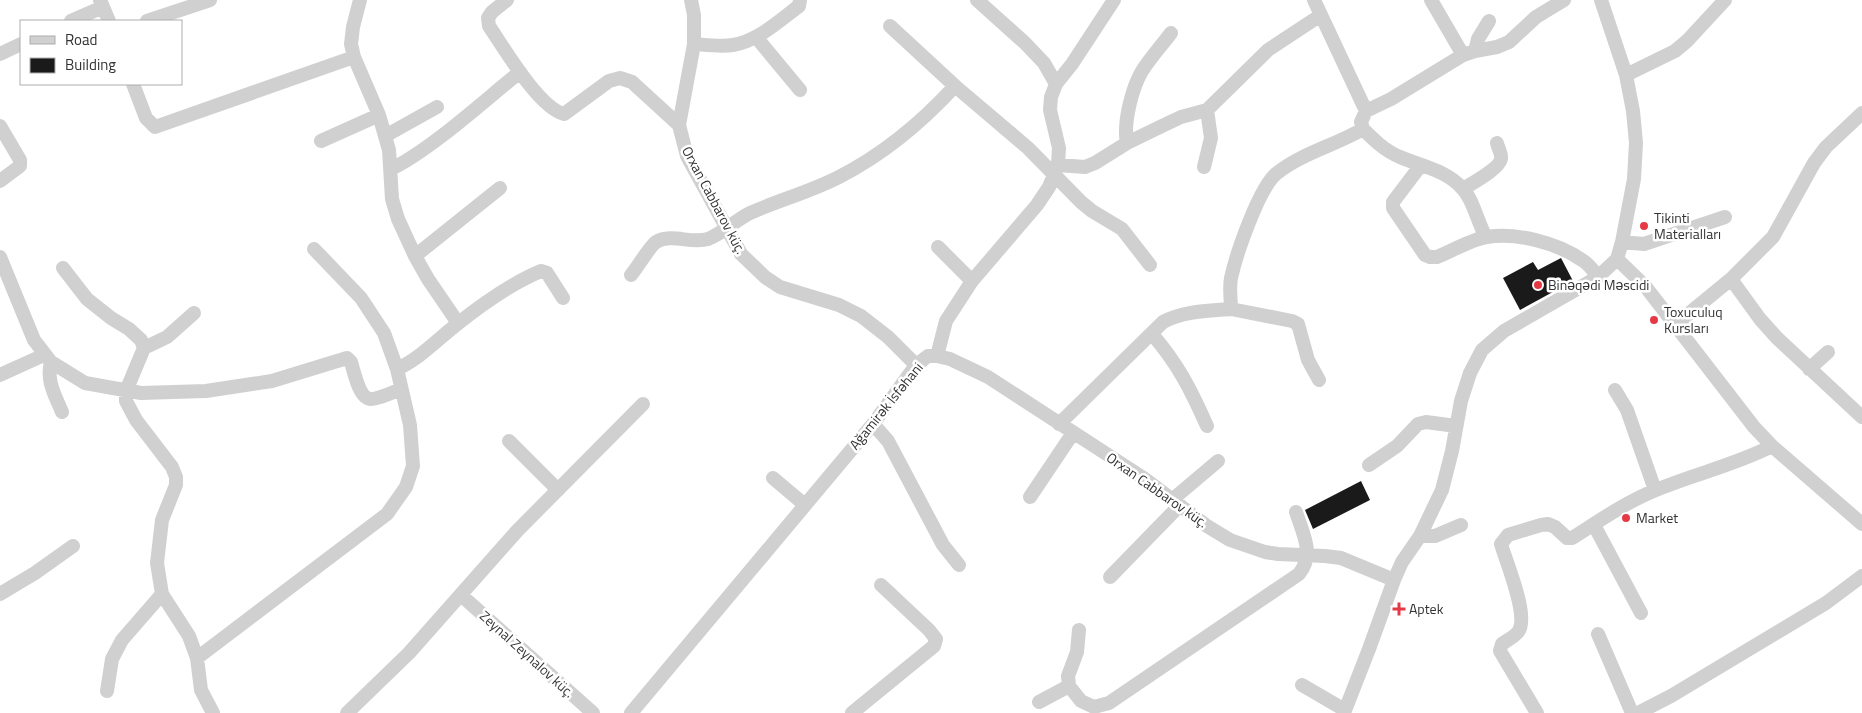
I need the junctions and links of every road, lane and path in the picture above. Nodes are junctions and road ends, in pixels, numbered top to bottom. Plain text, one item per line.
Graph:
1 (210, 0) edge
2 (360, 0) edge
3 (507, 0) edge
4 (691, 0) edge
5 (800, 0) edge
6 (977, 0) edge
7 (1114, 0) edge
8 (1314, 0) edge
9 (1431, 0) edge
10 (1601, 0) edge
11 (1726, 0) edge
12 (1558, 1) edge
13 (101, 4) edge
14 (1321, 14) junction
15 (74, 20) edge
16 (109, 20) edge
17 (150, 20) edge
18 (1489, 21) dead end
19 (890, 26) dead end
20 (1171, 33) dead end
21 (756, 37) junction
22 (20, 44) edge
23 (694, 44) junction
24 (1469, 53) junction
25 (0, 54) edge
26 (354, 57) junction
27 (520, 72) junction
28 (1626, 75) junction
29 (1056, 84) junction
30 (133, 85) edge
31 (955, 86) junction
32 (800, 90) dead end
33 (437, 107) dead end
34 (1207, 110) junction
35 (1366, 111) junction
36 (1862, 113) edge
37 (379, 115) junction
38 (679, 125) junction
39 (0, 126) edge
40 (1363, 129) junction
41 (386, 136) junction
42 (321, 141) dead end
43 (1127, 143) junction
44 (1497, 143) dead end
45 (1421, 165) junction
46 (1204, 167) dead end
47 (391, 169) junction
48 (1056, 170) junction
49 (0, 181) edge
50 (500, 188) dead end
51 (1463, 189) junction
52 (1725, 217) dead end
53 (726, 228) junction
54 (1486, 237) junction
55 (1622, 242) junction
56 (314, 248) dead end
57 (938, 248) dead end
58 (415, 256) junction
59 (0, 257) edge
60 (1617, 259) junction
61 (1150, 265) dead end
62 (63, 268) dead end
63 (3, 273) edge
64 (631, 275) dead end
65 (1598, 277) junction
66 (1731, 279) junction
67 (972, 281) junction
68 (563, 298) dead end
69 (1231, 309) junction
70 (194, 313) dead end
71 (458, 323) junction
72 (1675, 325) junction
73 (1152, 334) junction
74 (144, 348) junction
75 (1828, 352) dead end
76 (937, 356) junction
77 (47, 358) junction
78 (916, 365) junction
79 (397, 369) junction
80 (1809, 369) junction
81 (0, 375) edge
82 (1319, 380) dead end
83 (401, 389) junction
84 (1615, 390) dead end
85 (126, 391) junction
86 (643, 404) dead end
87 (62, 412) dead end
88 (1862, 417) edge
89 (873, 424) junction
90 (1059, 424) junction
91 (1207, 426) dead end
92 (1456, 426) junction
93 (1073, 434) junction
94 (509, 441) dead end
95 (1772, 446) junction
96 (1218, 461) dead end
97 (1369, 464) dead end
98 (773, 478) dead end
99 (558, 490) junction
100 (1655, 490) junction
101 (1030, 497) dead end
102 (1176, 502) junction
103 (805, 505) junction
104 (1296, 512) dead end
105 (1594, 524) junction
106 (1862, 524) edge
107 (1461, 525) dead end
108 (1420, 536) junction
109 (73, 546) dead end
110 (1308, 556) junction
111 (959, 565) dead end
112 (1862, 571) edge
113 (1862, 576) edge
114 (1110, 577) dead end
115 (1394, 580) junction
116 (881, 585) dead end
117 (0, 594) edge
118 (162, 594) junction
119 (461, 595) junction
120 (1641, 613) dead end
121 (1079, 630) dead end
122 (1598, 634) dead end
123 (197, 658) junction
124 (1302, 685) dead end
125 (1069, 686) junction
126 (107, 691) dead end
127 (1039, 702) dead end
128 (1344, 712) edge
129 (213, 713) edge
130 (347, 713) edge
131 (593, 713) edge
132 (631, 713) edge
133 (852, 713) edge
134 (1537, 713) edge
135 (1632, 713) edge
136 (1638, 713) edge

1 - 17 street
2 - 26 street
3 - 27 street
4 - 23 street, Orxan Cabbarov küç.
5 - 21 street
6 - 29 street
7 - 29 street, Ağamirək İsfəhani
8 - 14 street
9 - 24 street
10 - 28 street
11 - 28 street
12 - 24 street
13 - 15 street
13 - 16 street
14 - 34 street
14 - 35 street
18 - 24 street
19 - 31 street
20 - 43 street
21 - 23 street
21 - 32 street
22 - 25 street
23 - 38 street, Orxan Cabbarov küç.
24 - 35 street
26 - 30 street
26 - 37 street
27 - 38 street
27 - 47 street
28 - 55 street
29 - 48 street, Ağamirək İsfəhani
31 - 48 street
31 - 53 street
33 - 41 street
34 - 43 street
34 - 46 street
35 - 40 street
36 - 66 street
37 - 41 street
37 - 42 street
38 - 53 street, Orxan Cabbarov küç.
39 - 49 street
40 - 45 street
40 - 69 street
41 - 47 street
43 - 48 street
44 - 51 street
45 - 51 street
45 - 54 street
47 - 58 street
48 - 61 street
48 - 67 street, Ağamirək İsfəhani
50 - 58 street
51 - 54 street
52 - 55 street
53 - 64 street
53 - 78 street, Orxan Cabbarov küç.
54 - 65 street
55 - 60 street
56 - 79 street
57 - 67 street
58 - 71 street
59 - 63 street
60 - 65 street
60 - 72 street
62 - 74 street
63 - 77 street
65 - 92 street
66 - 72 street
66 - 80 street
67 - 76 street, Ağamirək İsfəhani
68 - 71 street
69 - 73 street
69 - 82 street
70 - 74 street
71 - 79 street
72 - 95 street
73 - 90 street
73 - 91 street
74 - 85 street
75 - 80 street
76 - 78 street, Ağamirək İsfəhani
76 - 90 street, Orxan Cabbarov küç.
77 - 81 street
77 - 85 street
77 - 87 street
78 - 89 street, Ağamirək İsfəhani
79 - 83 street
80 - 88 street
83 - 85 street
83 - 123 street
84 - 100 street
85 - 118 street
86 - 99 street
89 - 103 street, Ağamirək İsfəhani
89 - 111 street
90 - 93 street, Orxan Cabbarov küç.
92 - 97 street
92 - 108 street
93 - 101 street
93 - 102 street, Orxan Cabbarov küç.
94 - 99 street
95 - 100 street
95 - 106 street
96 - 102 street
98 - 103 street
99 - 119 street
100 - 105 street
102 - 110 street, Orxan Cabbarov küç.
102 - 114 street
103 - 132 street, Ağamirək İsfəhani
104 - 110 street
105 - 120 street
105 - 134 street
107 - 108 street
108 - 115 street
109 - 117 street
110 - 115 street, Orxan Cabbarov küç.
110 - 125 street
112 - 113 street
113 - 136 street
115 - 128 street
116 - 133 street
118 - 123 street
118 - 126 street
119 - 130 street
119 - 131 street, Zeynal Zeynalov küç.
121 - 125 street
122 - 135 street
123 - 129 street
124 - 128 street
125 - 127 street

